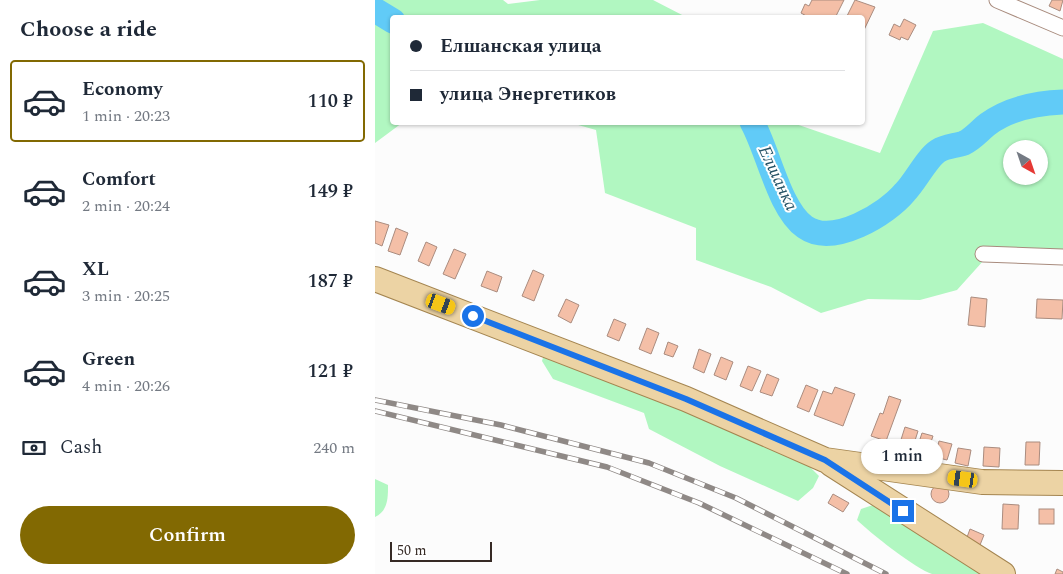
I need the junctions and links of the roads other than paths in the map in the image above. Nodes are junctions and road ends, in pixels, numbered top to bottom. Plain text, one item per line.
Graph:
1 (997, 0) edge
2 (1063, 28) edge
3 (983, 254) dead end
4 (1063, 257) edge
5 (375, 279) edge
6 (825, 460) junction
7 (1063, 483) edge
8 (1003, 574) edge

1 - 2 street
3 - 4 street
5 - 6 main road
6 - 7 main road
6 - 8 main road

